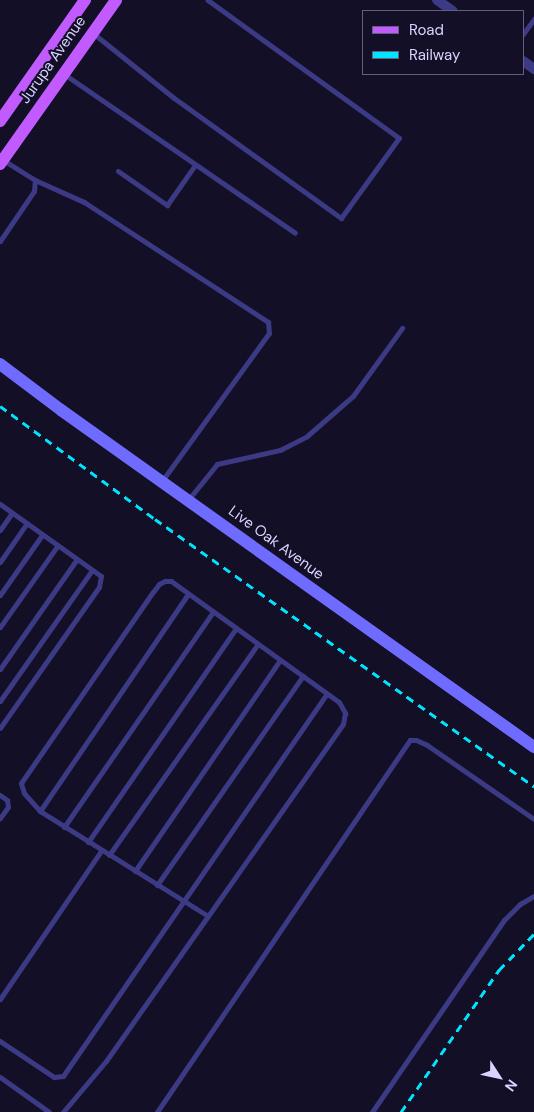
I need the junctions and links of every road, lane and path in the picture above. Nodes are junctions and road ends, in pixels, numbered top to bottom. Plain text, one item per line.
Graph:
1 (85, 0) edge
2 (116, 0) edge
3 (208, 0) edge
4 (437, 0) edge
5 (452, 10) edge
6 (534, 19) edge
7 (92, 33) junction
8 (524, 33) edge
9 (64, 74) junction
10 (0, 121) edge
11 (1, 162) edge
12 (195, 165) junction
13 (118, 171) dead end
14 (36, 180) junction
15 (294, 233) dead end
16 (0, 241) edge
17 (402, 328) dead end
18 (0, 364) edge
19 (162, 481) junction
20 (188, 500) junction
21 (0, 504) edge
22 (12, 513) junction
23 (27, 523) junction
24 (0, 530) edge
25 (42, 534) junction
26 (58, 545) junction
27 (77, 559) junction
28 (0, 562) edge
29 (92, 570) junction
30 (188, 594) junction
31 (0, 595) edge
32 (214, 612) junction
33 (0, 627) edge
34 (236, 628) junction
35 (258, 644) junction
36 (280, 660) junction
37 (0, 669) edge
38 (303, 676) junction
39 (327, 694) junction
40 (0, 701) edge
41 (0, 728) edge
42 (534, 747) edge
43 (0, 795) edge
44 (40, 811) junction
45 (0, 818) edge
46 (534, 819) edge
47 (64, 827) junction
48 (88, 842) junction
49 (101, 851) junction
50 (109, 856) junction
51 (135, 871) junction
52 (158, 885) junction
53 (534, 896) edge
54 (185, 902) junction
55 (208, 916) junction
56 (0, 999) edge
57 (0, 1041) edge
58 (0, 1077) edge
59 (48, 1112) edge
60 (63, 1112) edge
61 (157, 1112) edge
62 (372, 1112) edge

1 - 10 main road, Jurupa Avenue
2 - 7 main road, Jurupa Avenue
3 - 7 lane
4 - 5 street
6 - 8 lane
7 - 9 main road, Jurupa Avenue
9 - 11 main road, Jurupa Avenue
9 - 12 lane
11 - 14 lane
12 - 13 lane
12 - 15 lane
14 - 16 lane
14 - 19 lane
17 - 20 lane
18 - 19 street, Live Oak Avenue
19 - 20 street, Live Oak Avenue
20 - 42 street, Live Oak Avenue
21 - 22 lane
22 - 23 lane
22 - 24 lane
23 - 25 lane
23 - 28 lane
25 - 26 lane
25 - 31 lane
26 - 27 lane
26 - 33 lane
27 - 29 lane
27 - 37 lane
29 - 40 lane
29 - 41 lane
30 - 32 lane
30 - 44 lane
30 - 44 lane
32 - 34 lane
32 - 47 lane
34 - 35 lane
34 - 48 lane
35 - 36 lane
35 - 50 lane
36 - 38 lane
36 - 51 lane
38 - 39 lane
38 - 52 lane
39 - 54 lane
39 - 55 lane
43 - 45 lane
44 - 47 lane
46 - 61 lane
47 - 48 lane
48 - 49 lane
49 - 50 lane
49 - 56 lane
50 - 51 lane
51 - 52 lane
52 - 54 lane
53 - 62 lane
54 - 55 lane
54 - 57 lane
55 - 60 lane
58 - 59 lane

